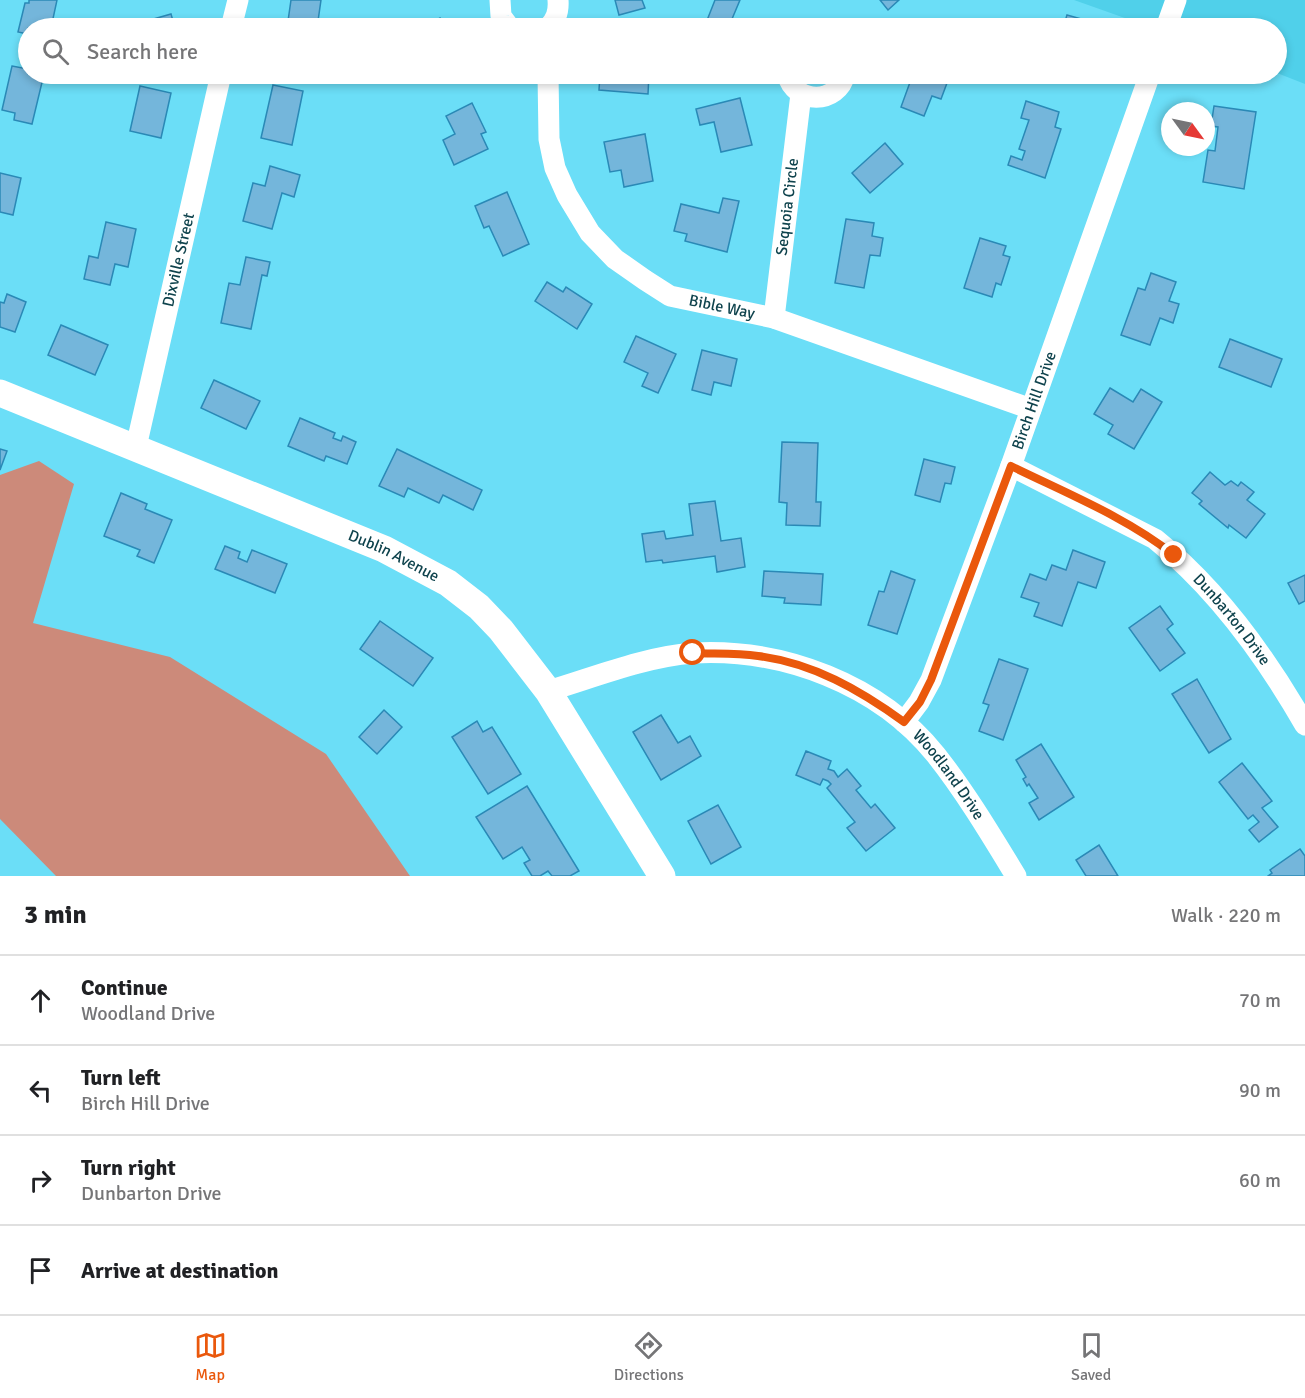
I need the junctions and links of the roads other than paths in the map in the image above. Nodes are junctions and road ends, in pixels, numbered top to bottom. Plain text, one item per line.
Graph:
1 (238, 0) edge
2 (500, 0) edge
3 (558, 0) edge
4 (1176, 0) edge
5 (234, 18) edge
6 (502, 18) edge
7 (556, 18) edge
8 (1170, 18) edge
9 (219, 84) edge
10 (548, 84) edge
11 (792, 84) edge
12 (840, 84) edge
13 (1146, 84) edge
14 (801, 94) junction
15 (774, 318) junction
16 (0, 393) edge
17 (1030, 409) junction
18 (136, 447) junction
19 (1011, 466) junction
20 (548, 691) junction
21 (904, 722) junction
22 (1305, 725) edge
23 (662, 876) edge
24 (1016, 876) edge

1 - 5 street
2 - 6 street
3 - 7 street
4 - 8 street
9 - 18 street, Dixville Street
10 - 15 street, Bible Way
11 - 14 street
12 - 14 street
13 - 17 street, Birch Hill Drive
14 - 15 street, Sequoia Circle
15 - 17 street, Bible Way
16 - 18 street, Dublin Avenue
17 - 19 street, Birch Hill Drive
18 - 20 street, Dublin Avenue
19 - 21 street, Birch Hill Drive
19 - 22 street, Dunbarton Drive
20 - 21 street, Woodland Drive
20 - 23 street, Dublin Avenue
21 - 24 street, Woodland Drive

